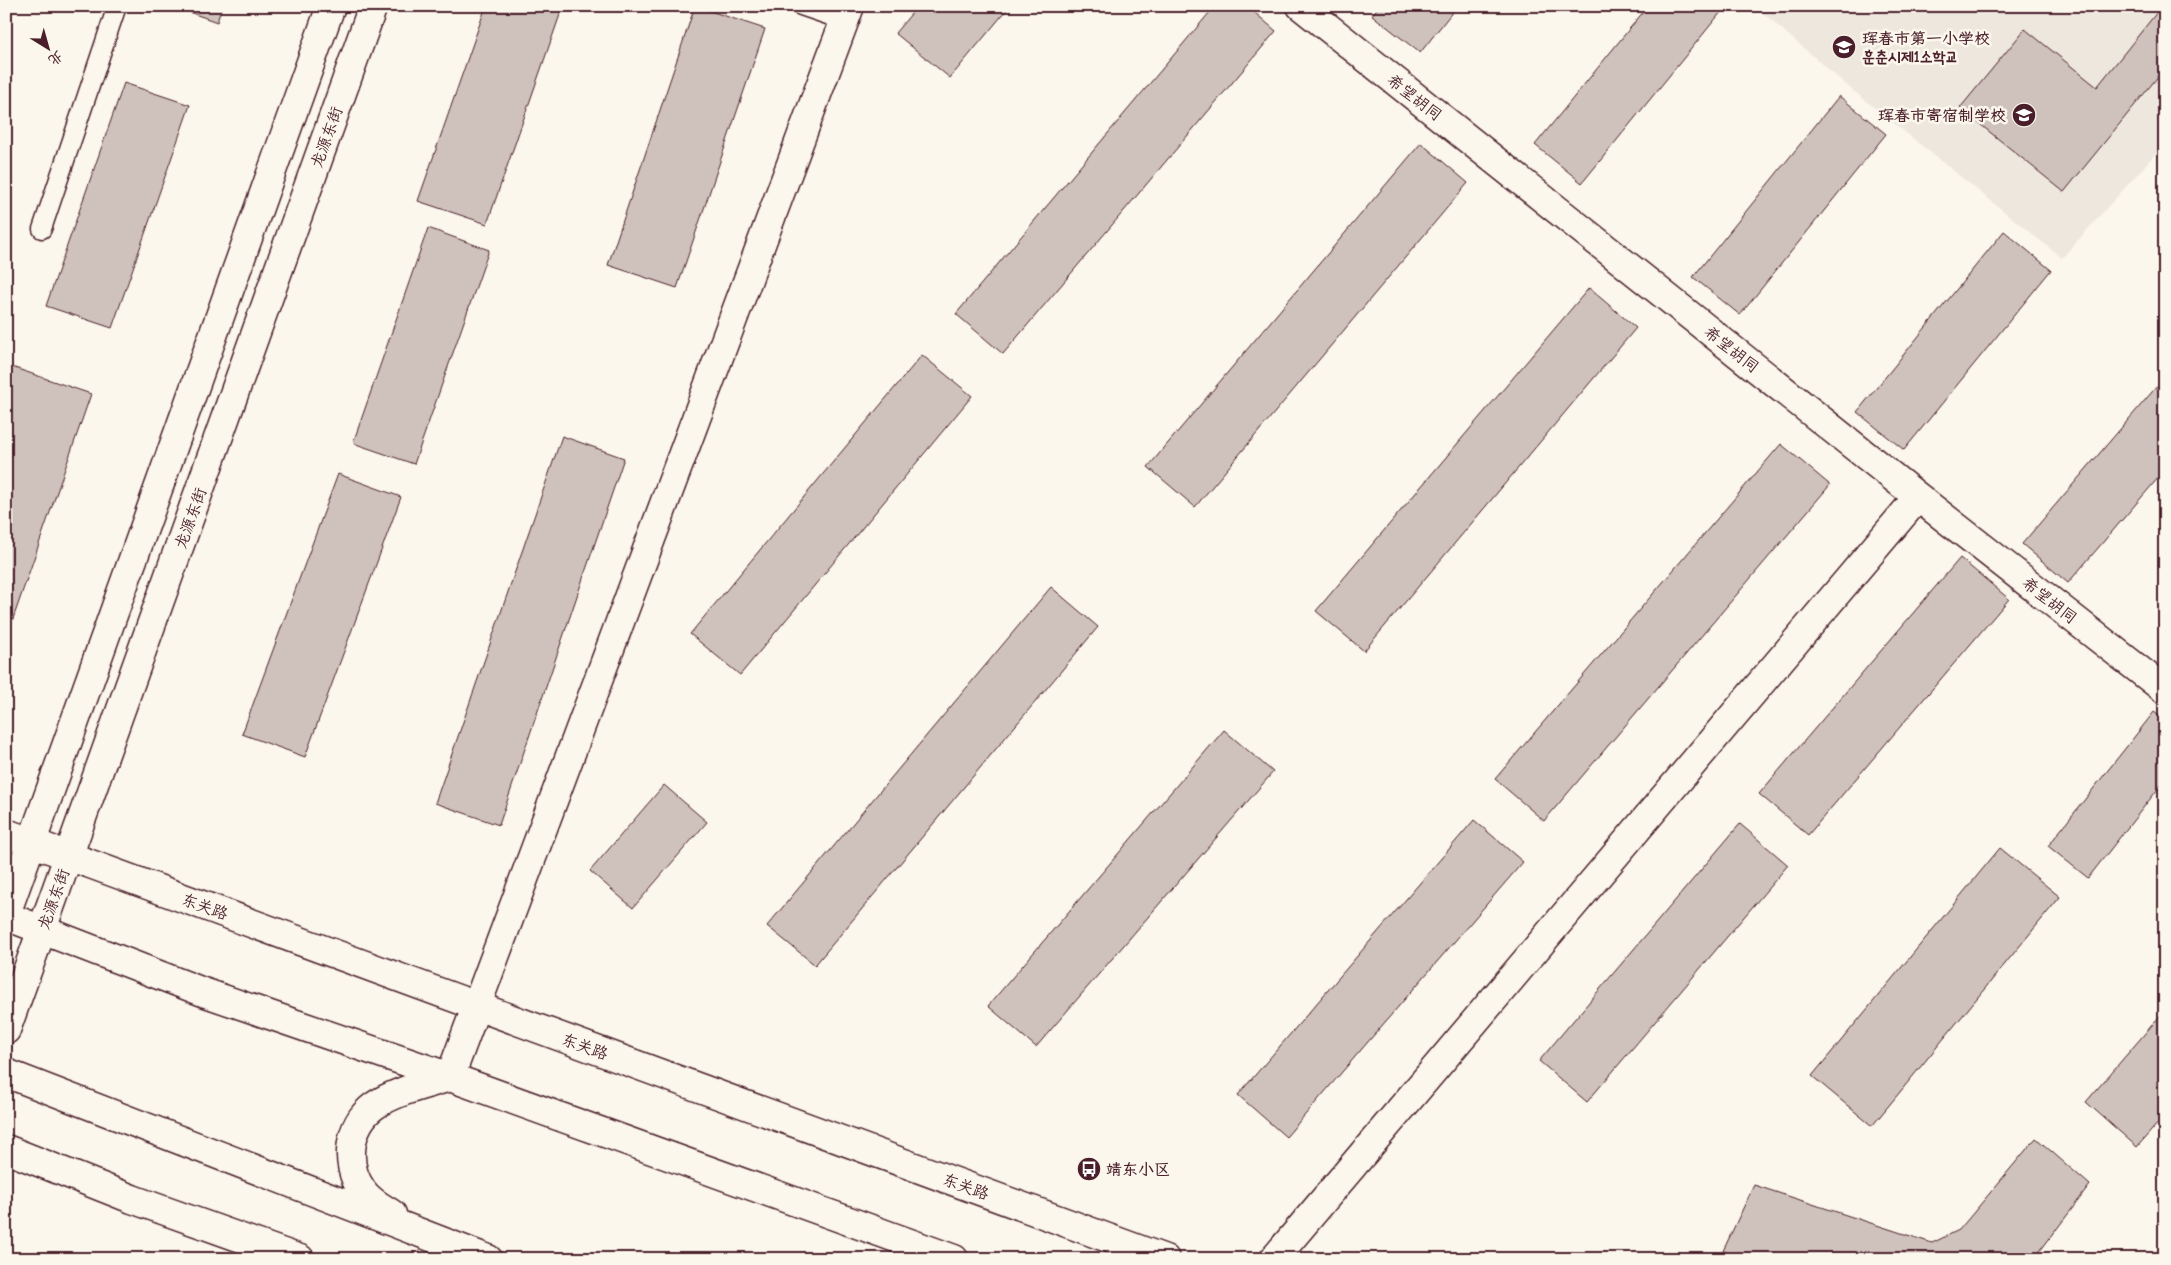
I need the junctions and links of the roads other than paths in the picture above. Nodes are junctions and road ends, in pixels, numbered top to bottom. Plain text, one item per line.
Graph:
1 (117, 6) edge
2 (331, 6) edge
3 (373, 6) edge
4 (801, 6) edge
5 (1300, 6) edge
6 (848, 14) edge
7 (42, 229) dead end
8 (1918, 498) junction
9 (2165, 690) edge
10 (6, 833) edge
11 (32, 842) junction
12 (69, 856) junction
13 (6, 915) edge
14 (42, 929) junction
15 (476, 1006) junction
16 (6, 1030) edge
17 (6, 1074) edge
18 (450, 1077) junction
19 (6, 1149) edge
20 (441, 1242) junction
21 (300, 1259) edge
22 (488, 1259) edge
23 (954, 1259) edge
24 (1164, 1259) edge
25 (1274, 1259) edge

1 - 7 lane
2 - 11 street
3 - 12 street, 龙源东街
4 - 6 lane
5 - 8 street, 希望胡同
6 - 15 street
8 - 9 street, 希望胡同
8 - 25 street
10 - 11 street, 东关路
11 - 12 street, 东关路
11 - 13 street
12 - 14 street, 龙源东街
12 - 15 street, 东关路
13 - 14 street
14 - 16 street, 龙源东街
14 - 18 street
15 - 18 street
15 - 24 street, 东关路
17 - 20 street
18 - 20 street
18 - 23 street
19 - 21 street
20 - 22 street

